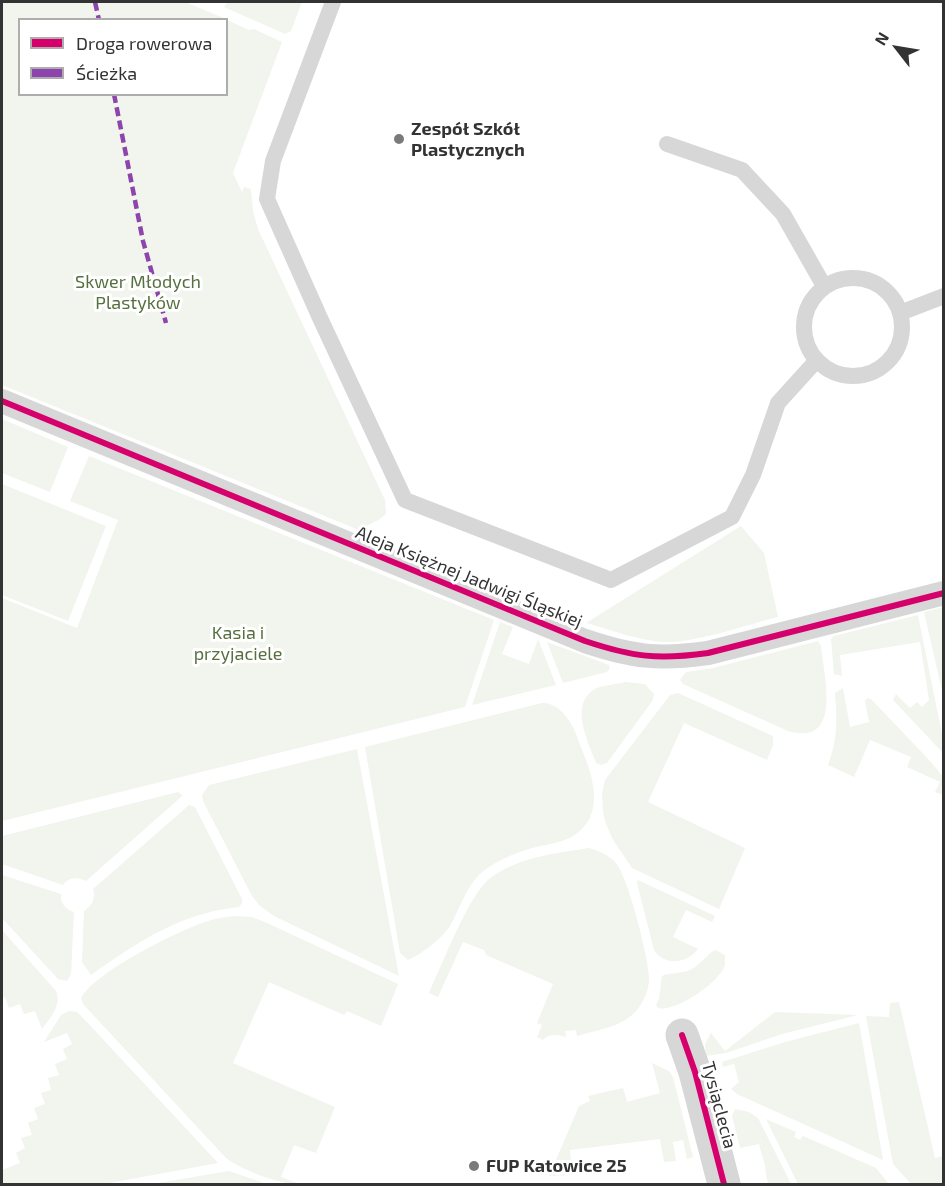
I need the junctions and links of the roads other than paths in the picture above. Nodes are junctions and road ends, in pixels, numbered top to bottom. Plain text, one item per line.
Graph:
1 (333, 2) edge
2 (667, 144) dead end
3 (824, 286) junction
4 (944, 296) edge
5 (900, 313) junction
6 (816, 361) junction
7 (2, 401) edge
8 (944, 593) edge
9 (682, 1035) dead end
10 (724, 1185) edge

1 - 6 lane
2 - 3 lane
3 - 5 lane
3 - 6 lane
4 - 5 lane
5 - 6 lane
7 - 8 street, Aleja Księżnej Jadwigi Śląskiej
9 - 10 street, Tysiąclecia

